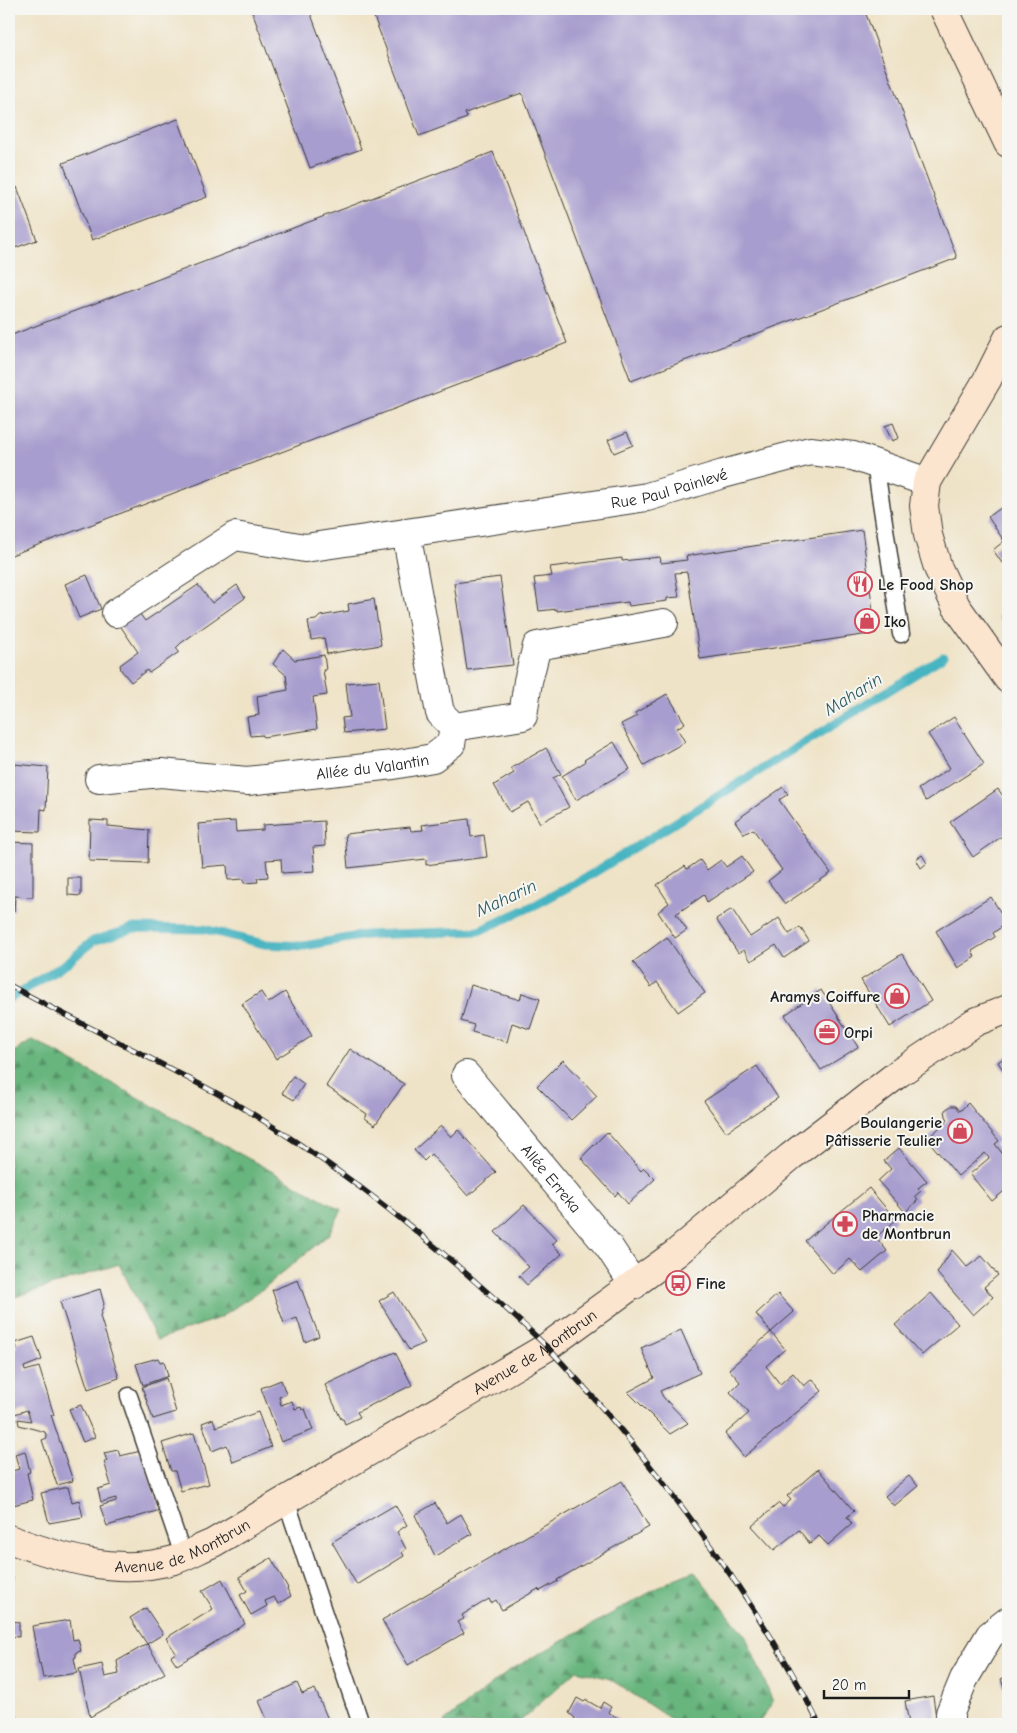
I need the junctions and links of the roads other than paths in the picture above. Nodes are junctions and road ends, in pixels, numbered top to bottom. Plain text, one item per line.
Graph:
1 (944, 9) edge
2 (1008, 143) edge
3 (1008, 338) edge
4 (875, 463) junction
5 (927, 482) junction
6 (406, 533) junction
7 (116, 613) dead end
8 (664, 623) dead end
9 (901, 634) dead end
10 (1008, 678) edge
11 (454, 727) junction
12 (99, 779) dead end
13 (1008, 1009) edge
14 (466, 1075) dead end
15 (634, 1285) junction
16 (129, 1396) dead end
17 (286, 1500) junction
18 (9, 1539) edge
19 (183, 1555) junction
20 (1008, 1621) edge
21 (361, 1724) edge
22 (950, 1724) edge

1 - 2 street
3 - 5 street
4 - 5 street, Rue Paul Painlevé
4 - 6 street, Rue Paul Painlevé
4 - 9 lane
5 - 10 street
6 - 7 street, Rue Paul Painlevé
6 - 11 street
8 - 11 street
11 - 12 street, Allée du Valantin
13 - 15 street, Avenue de Montbrun
14 - 15 street, Allée Erreka
15 - 17 street, Avenue de Montbrun
16 - 19 lane
17 - 19 street, Avenue de Montbrun
17 - 21 lane
18 - 19 street, Avenue de Montbrun
20 - 22 street

